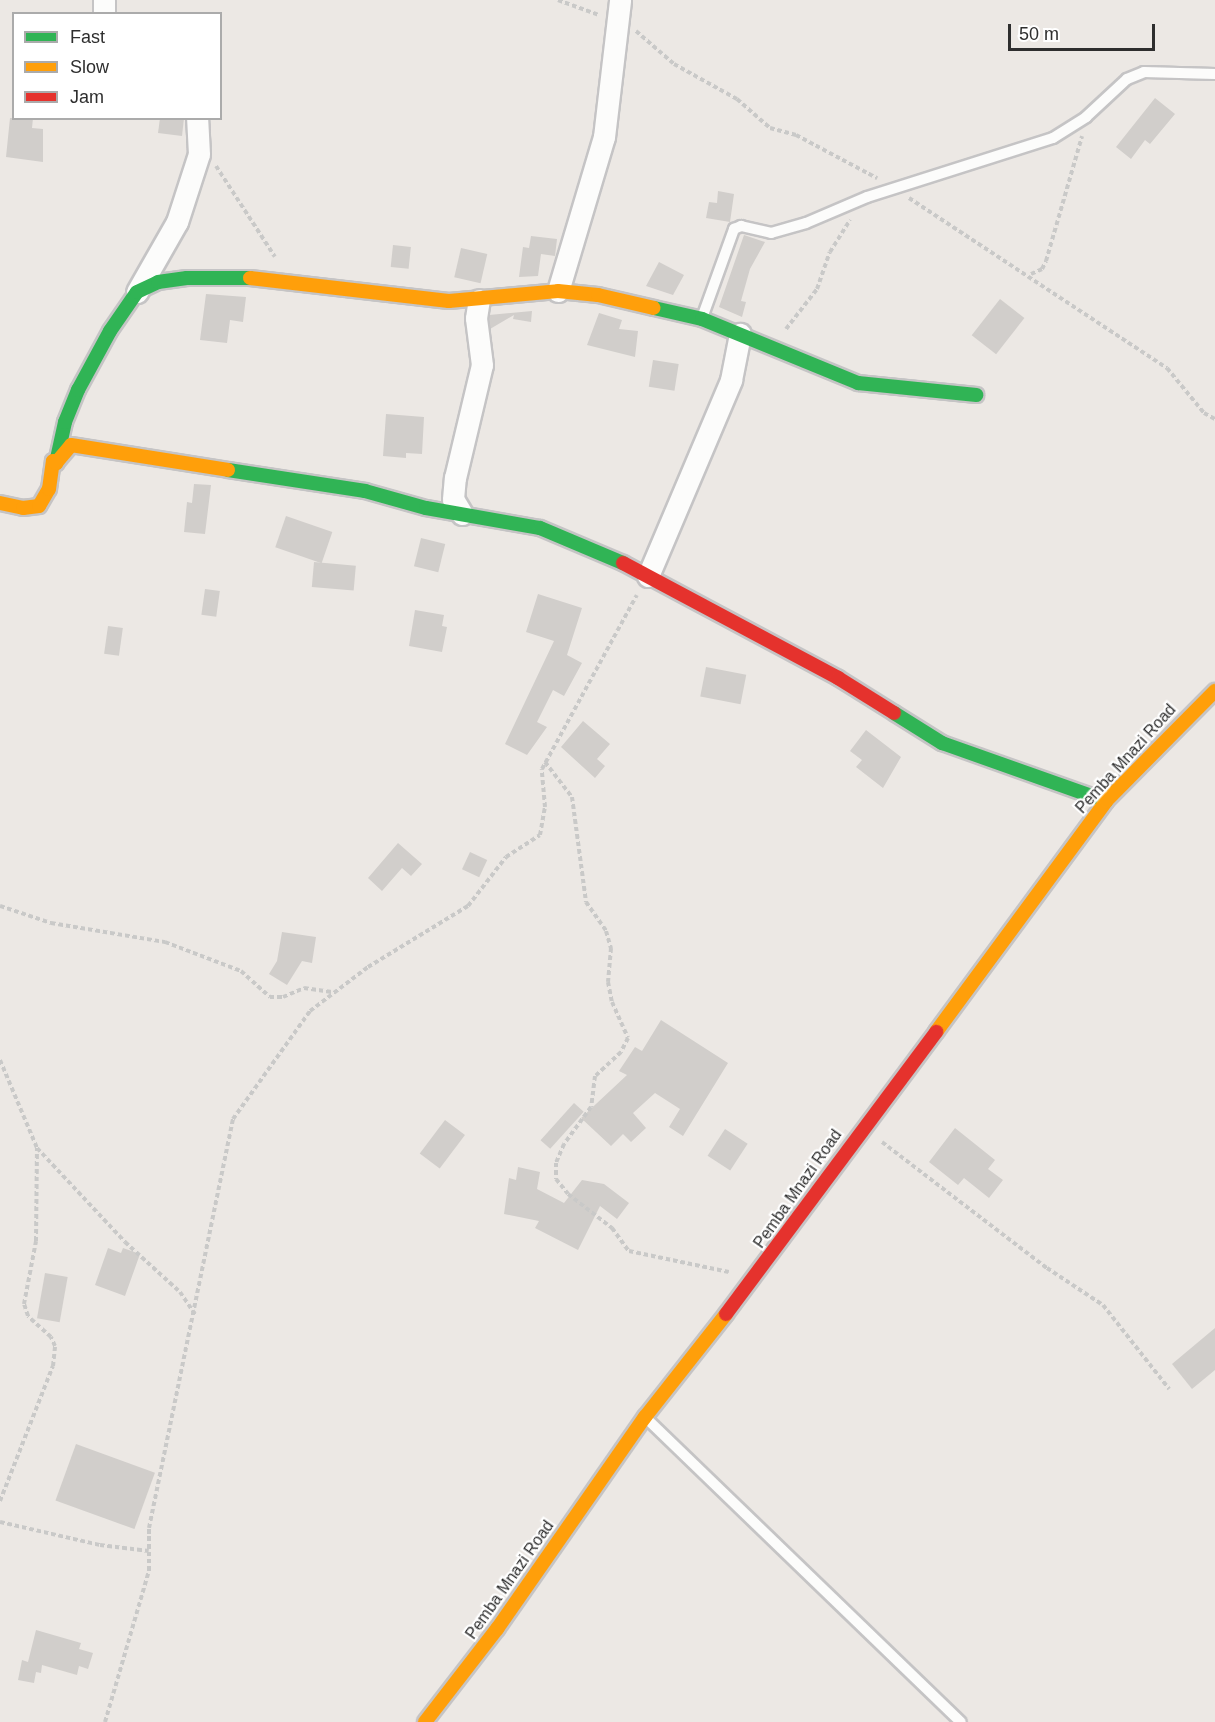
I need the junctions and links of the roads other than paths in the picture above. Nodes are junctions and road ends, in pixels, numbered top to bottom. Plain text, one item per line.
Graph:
1 (620, 0) edge
2 (1215, 74) edge
3 (196, 120) edge
4 (558, 291) junction
5 (136, 292) junction
6 (479, 300) junction
7 (702, 318) junction
8 (740, 334) junction
9 (976, 395) dead end
10 (56, 463) junction
11 (0, 503) edge
12 (462, 514) junction
13 (648, 576) junction
14 (1215, 691) edge
15 (1106, 801) junction
16 (645, 1417) junction
17 (425, 1722) edge
18 (961, 1722) edge

1 - 4 street
2 - 7 lane
3 - 5 street
4 - 6 street
4 - 7 street
5 - 6 street
5 - 10 street
6 - 12 street
7 - 8 street
8 - 9 street
8 - 13 street
10 - 11 street
10 - 12 street
12 - 13 street
13 - 15 street
14 - 15 street, Pemba Mnazi Road
15 - 16 street, Pemba Mnazi Road
16 - 17 street, Pemba Mnazi Road
16 - 18 lane

